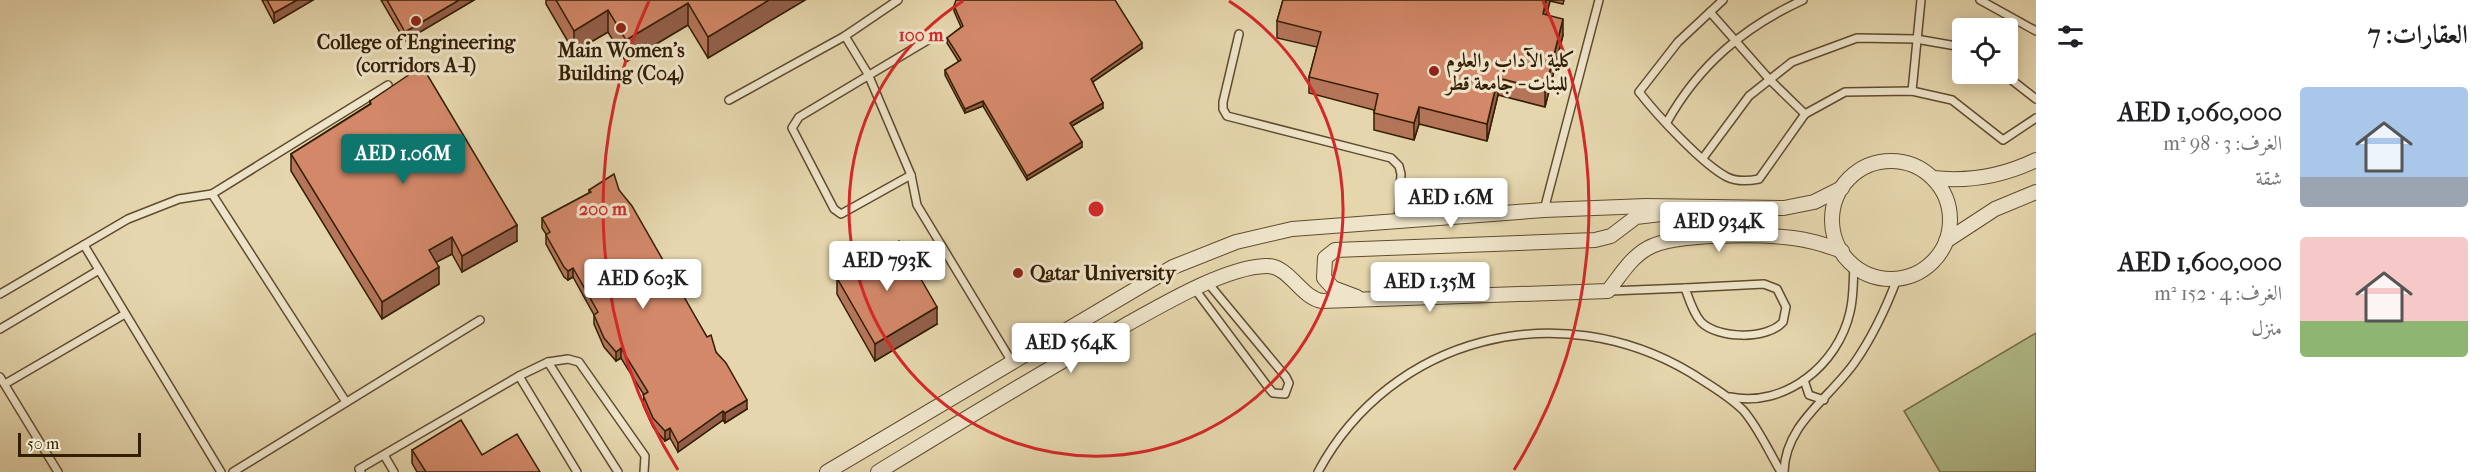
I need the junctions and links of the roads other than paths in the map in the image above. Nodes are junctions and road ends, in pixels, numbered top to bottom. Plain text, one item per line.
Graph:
1 (898, 0) edge
2 (1599, 0) edge
3 (1723, 0) edge
4 (1803, 0) edge
5 (1921, 0) edge
6 (1980, 0) edge
7 (1710, 12) junction
8 (2036, 32) edge
9 (938, 34) dead end
10 (1239, 34) dead end
11 (845, 36) junction
12 (1736, 39) junction
13 (1916, 39) junction
14 (1952, 45) edge
15 (868, 74) junction
16 (1770, 80) junction
17 (2017, 84) edge
18 (388, 85) dead end
19 (1912, 91) junction
20 (2036, 99) edge
21 (729, 100) dead end
22 (1805, 114) junction
23 (2036, 118) edge
24 (1667, 122) junction
25 (1703, 158) junction
26 (2036, 160) edge
27 (911, 175) junction
28 (1933, 178) junction
29 (1842, 188) junction
30 (2036, 192) edge
31 (212, 194) junction
32 (1689, 205) junction
33 (1544, 210) junction
34 (1398, 223) junction
35 (1946, 241) junction
36 (84, 245) junction
37 (1842, 251) junction
38 (1854, 265) junction
39 (99, 270) junction
40 (1897, 279) junction
41 (1208, 283) junction
42 (1194, 288) junction
43 (1684, 288) junction
44 (1608, 291) junction
45 (0, 294) edge
46 (1363, 299) junction
47 (125, 314) junction
48 (480, 320) dead end
49 (1068, 328) junction
50 (0, 329) edge
51 (1080, 351) junction
52 (548, 362) junction
53 (1012, 362) junction
54 (519, 376) junction
55 (0, 377) edge
56 (1804, 380) junction
57 (5, 384) junction
58 (1726, 397) junction
59 (1824, 400) junction
60 (346, 402) junction
61 (384, 455) junction
62 (58, 472) edge
63 (221, 472) edge
64 (233, 472) edge
65 (361, 472) edge
66 (394, 472) edge
67 (577, 472) edge
68 (618, 472) edge
69 (644, 472) edge
70 (827, 472) edge
71 (878, 472) edge
72 (1318, 472) edge
73 (1782, 472) edge

1 - 11 lane
2 - 33 lane
3 - 7 lane
4 - 12 lane
5 - 13 lane
6 - 8 lane
7 - 12 lane
7 - 24 lane
9 - 15 lane
10 - 34 lane
11 - 15 lane
11 - 21 lane
12 - 16 lane
12 - 24 lane
13 - 14 lane
13 - 16 lane
13 - 19 lane
15 - 27 lane
15 - 27 lane
16 - 22 lane
16 - 25 lane
17 - 20 lane
18 - 31 lane
19 - 22 lane
19 - 23 lane
22 - 25 lane
24 - 25 lane
26 - 28 street
27 - 53 lane
28 - 29 street
28 - 35 street
29 - 32 street
29 - 37 street
30 - 35 street
31 - 36 lane
31 - 60 lane
32 - 33 street
32 - 46 street
33 - 34 street
34 - 49 street
35 - 40 street
36 - 39 lane
36 - 45 lane
37 - 38 street
37 - 44 street
38 - 40 street
38 - 56 lane
39 - 47 lane
39 - 50 lane
40 - 59 lane
41 - 42 street
41 - 42 lane
41 - 46 street
42 - 51 street
43 - 43 lane
43 - 44 lane
44 - 46 street
47 - 57 lane
47 - 63 lane
48 - 60 lane
49 - 51 street
49 - 53 street
51 - 71 street
52 - 54 lane
52 - 68 lane
52 - 69 lane
53 - 70 street
54 - 61 lane
54 - 67 lane
55 - 57 lane
56 - 58 lane
56 - 59 lane
57 - 62 lane
58 - 72 lane
58 - 73 lane
59 - 73 lane
60 - 64 lane
61 - 65 lane
61 - 66 lane

